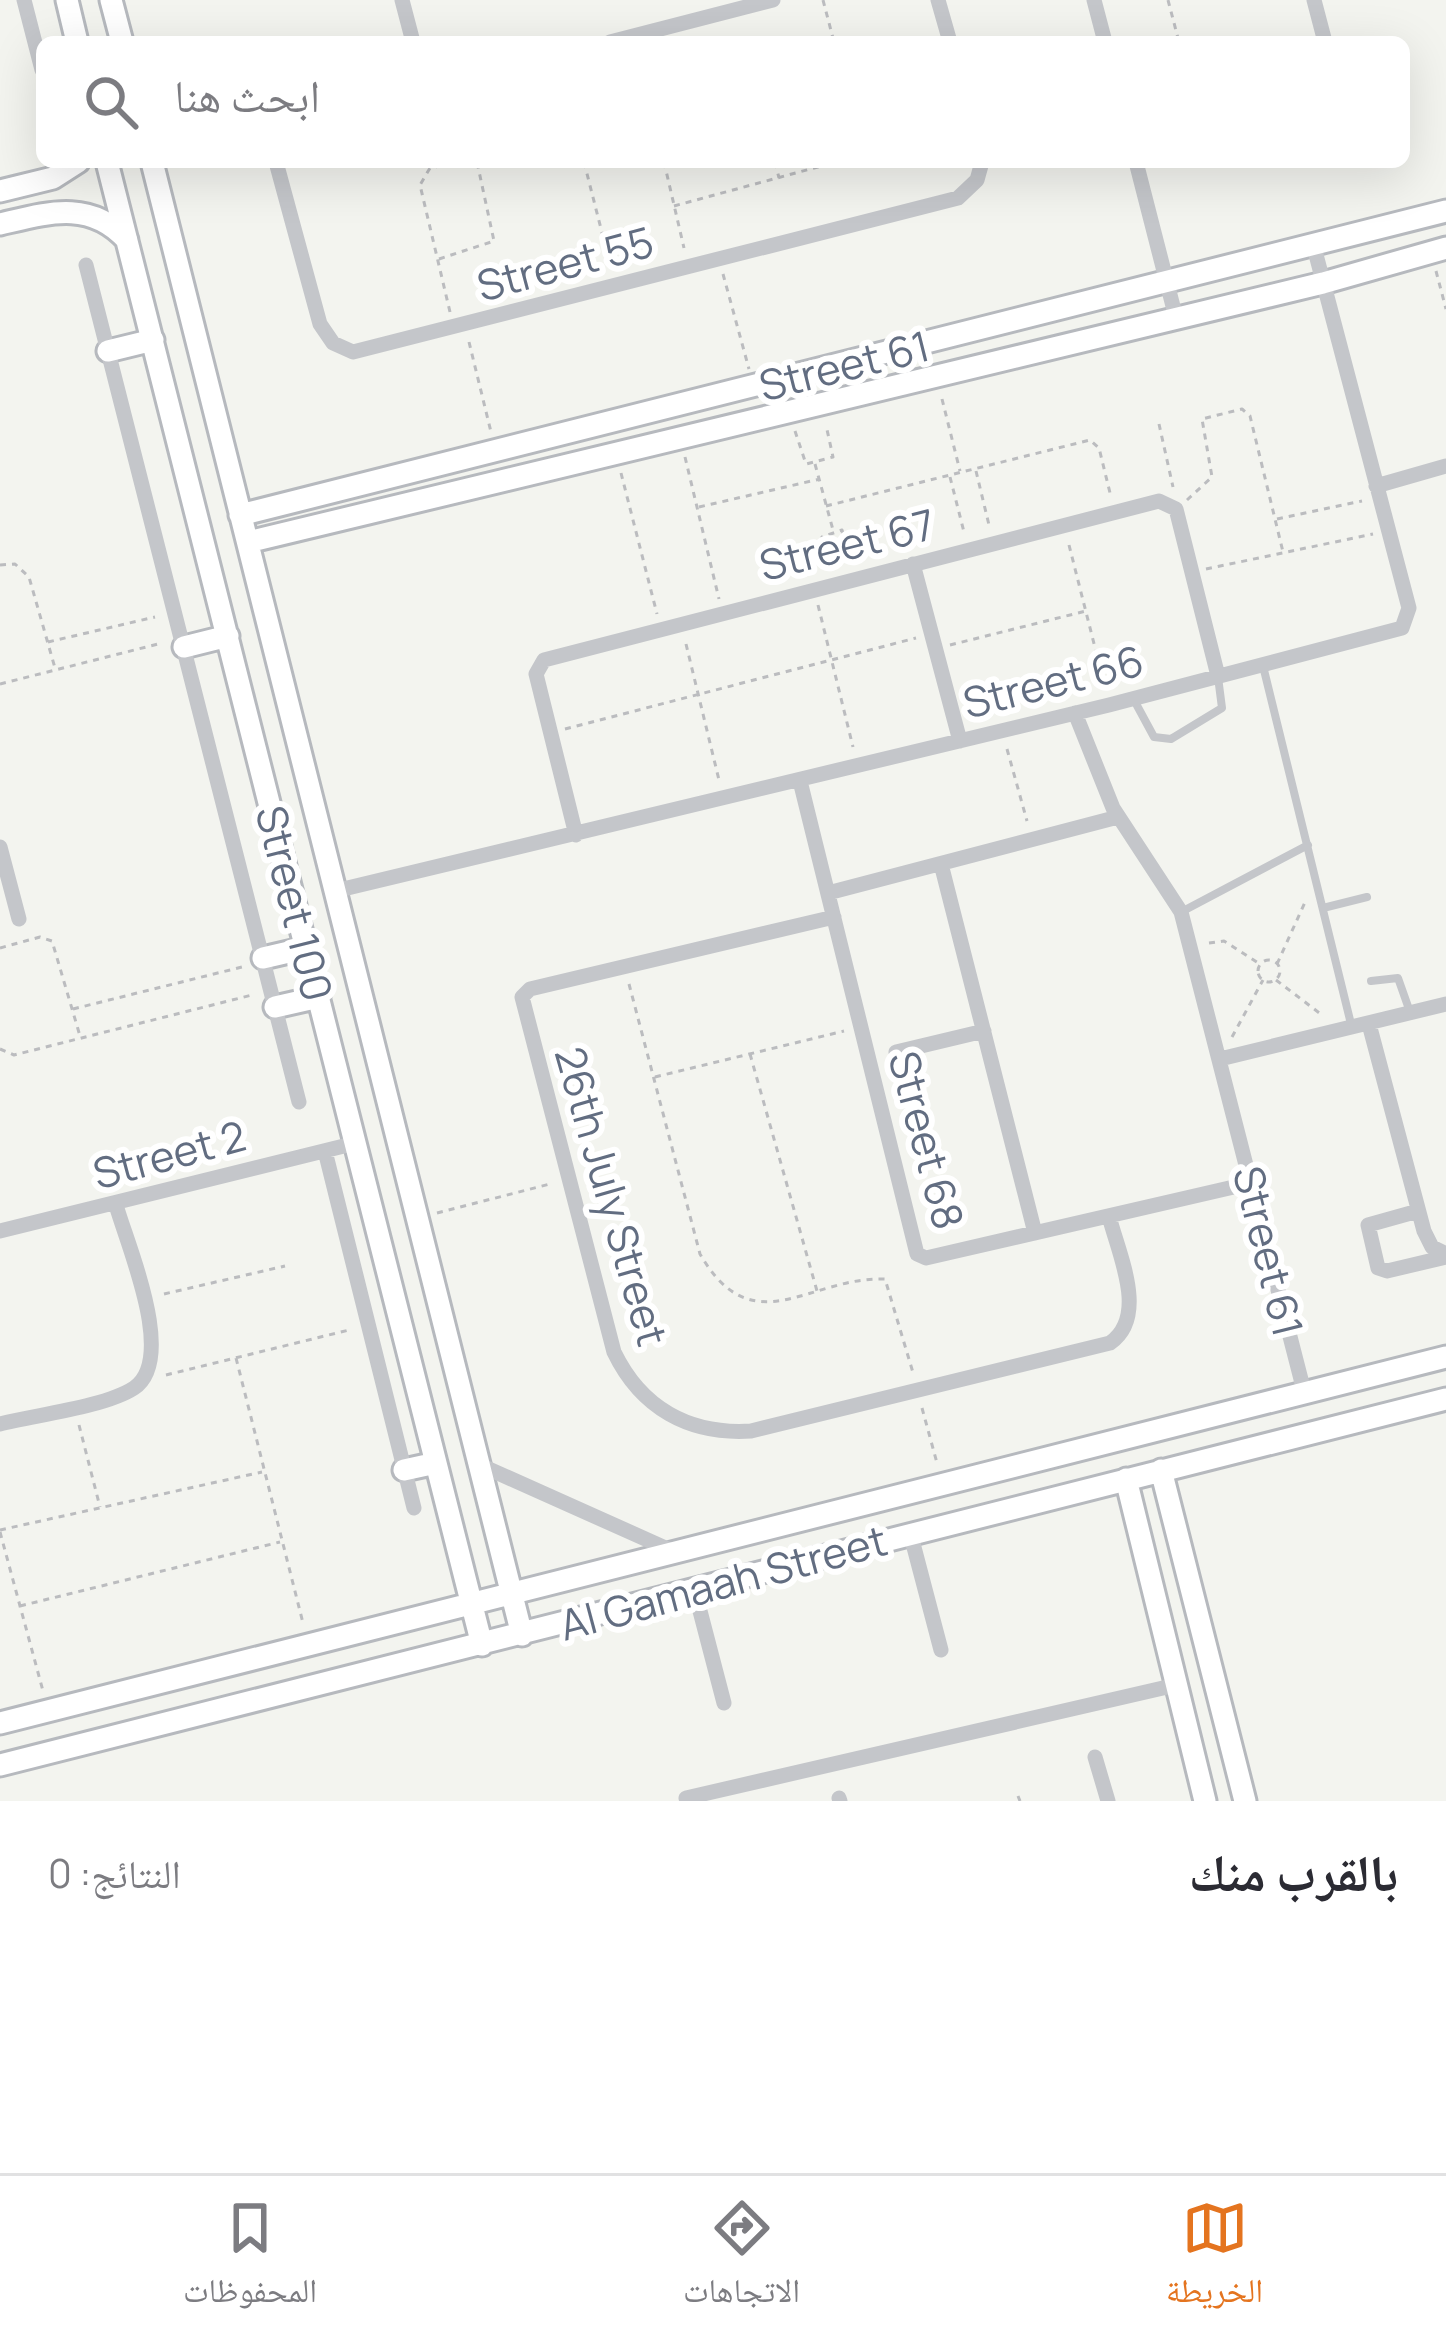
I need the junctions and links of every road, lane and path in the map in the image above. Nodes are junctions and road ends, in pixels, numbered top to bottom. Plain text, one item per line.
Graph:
1 (24, 0) edge
2 (67, 0) edge
3 (111, 0) edge
4 (402, 0) edge
5 (773, 0) edge
6 (823, 0) edge
7 (938, 0) edge
8 (1094, 0) edge
9 (1168, 0) edge
10 (1314, 0) edge
11 (76, 36) edge
12 (120, 36) edge
13 (411, 36) edge
14 (633, 36) edge
15 (832, 36) edge
16 (948, 36) edge
17 (1103, 36) edge
18 (1177, 36) edge
19 (1323, 36) edge
20 (36, 47) edge
21 (66, 168) edge
22 (109, 168) edge
23 (154, 168) edge
24 (278, 168) edge
25 (430, 168) edge
26 (478, 168) edge
27 (586, 168) edge
28 (665, 168) edge
29 (776, 168) edge
30 (815, 168) edge
31 (980, 168) edge
32 (1138, 168) edge
33 (779, 178) junction
34 (41, 181) junction
35 (0, 191) edge
36 (674, 206) junction
37 (1446, 211) edge
38 (50, 212) junction
39 (0, 224) edge
40 (128, 240) junction
41 (1314, 247) junction
42 (1439, 250) edge
43 (437, 260) junction
44 (719, 260) junction
45 (86, 265) dead end
46 (688, 268) junction
47 (1323, 283) junction
48 (1167, 285) junction
49 (616, 287) junction
50 (1446, 309) edge
51 (1176, 318) junction
52 (460, 328) junction
53 (153, 340) junction
54 (109, 351) junction
55 (936, 376) junction
56 (754, 388) junction
57 (821, 404) junction
58 (790, 411) junction
59 (1159, 424) dead end
60 (680, 438) junction
61 (496, 451) junction
62 (616, 454) junction
63 (815, 462) junction
64 (1446, 466) edge
65 (976, 469) junction
66 (960, 472) junction
67 (949, 475) junction
68 (820, 479) junction
69 (1378, 492) junction
70 (1172, 505) junction
71 (826, 506) junction
72 (697, 508) junction
73 (1114, 513) junction
74 (240, 514) junction
75 (1275, 520) junction
76 (1064, 526) junction
77 (1388, 531) junction
78 (833, 532) junction
79 (248, 542) junction
80 (994, 544) junction
81 (968, 550) junction
82 (1283, 552) junction
83 (914, 564) junction
84 (0, 566) edge
85 (1193, 572) junction
86 (856, 579) junction
87 (835, 584) junction
88 (814, 590) junction
89 (1086, 611) junction
90 (175, 612) junction
91 (723, 613) junction
92 (681, 624) junction
93 (661, 629) junction
94 (228, 636) junction
95 (934, 641) junction
96 (47, 642) junction
97 (182, 642) junction
98 (832, 660) junction
99 (1263, 664) junction
100 (55, 670) junction
101 (1218, 676) junction
102 (0, 684) edge
103 (698, 694) junction
104 (1134, 698) junction
105 (1109, 705) junction
106 (291, 713) junction
107 (1075, 713) junction
108 (250, 724) junction
109 (1003, 731) junction
110 (551, 732) junction
111 (960, 741) junction
112 (858, 766) junction
113 (800, 781) junction
114 (723, 800) junction
115 (1118, 818) junction
116 (576, 836) junction
117 (1032, 840) junction
118 (1308, 845) junction
119 (0, 847) edge
120 (941, 864) junction
121 (1316, 878) junction
122 (334, 891) junction
123 (828, 893) junction
124 (1367, 897) dead end
125 (1324, 908) junction
126 (1181, 912) junction
127 (834, 917) junction
128 (19, 920) dead end
129 (0, 948) edge
130 (306, 948) junction
131 (1192, 950) junction
132 (263, 960) junction
133 (1260, 964) junction
134 (1277, 964) junction
135 (624, 967) junction
136 (1263, 980) junction
137 (1276, 980) junction
138 (1371, 981) dead end
139 (319, 997) junction
140 (273, 998) junction
141 (1446, 1004) edge
142 (73, 1009) junction
143 (1410, 1014) junction
144 (861, 1027) junction
145 (1354, 1028) junction
146 (984, 1031) junction
147 (81, 1038) junction
148 (0, 1049) edge
149 (896, 1052) dead end
150 (750, 1054) junction
151 (1220, 1059) junction
152 (653, 1078) junction
153 (299, 1102) dead end
154 (356, 1144) junction
155 (325, 1151) junction
156 (566, 1180) junction
157 (1251, 1183) junction
158 (116, 1205) junction
159 (1418, 1211) junction
160 (1109, 1216) junction
161 (418, 1218) junction
162 (0, 1231) edge
163 (1035, 1233) junction
164 (1446, 1255) edge
165 (285, 1266) dead end
166 (817, 1293) junction
167 (142, 1299) junction
168 (368, 1325) junction
169 (1446, 1357) edge
170 (236, 1358) junction
171 (454, 1364) junction
172 (414, 1374) junction
173 (141, 1382) junction
174 (918, 1390) junction
175 (1304, 1391) junction
176 (1446, 1399) edge
177 (74, 1406) junction
178 (0, 1424) edge
179 (1027, 1461) junction
180 (436, 1462) junction
181 (480, 1465) junction
182 (404, 1470) junction
183 (1161, 1470) junction
184 (265, 1472) junction
185 (1126, 1479) junction
186 (942, 1482) junction
187 (1037, 1500) junction
188 (100, 1508) junction
189 (414, 1508) dead end
190 (0, 1531) edge
191 (910, 1532) junction
192 (282, 1542) junction
193 (670, 1550) junction
194 (694, 1588) junction
195 (511, 1590) junction
196 (471, 1600) junction
197 (20, 1606) junction
198 (522, 1635) junction
199 (308, 1642) junction
200 (482, 1645) junction
201 (941, 1649) dead end
202 (1176, 1685) junction
203 (724, 1703) dead end
204 (48, 1710) junction
205 (0, 1723) edge
206 (1095, 1757) dead end
207 (0, 1766) edge
208 (686, 1798) dead end
209 (1108, 1801) edge
210 (1205, 1801) edge
211 (1245, 1801) edge

1 - 20 street
2 - 11 main road
3 - 12 main road
4 - 13 street
5 - 14 street
6 - 15 path
7 - 16 street
8 - 17 street
9 - 18 path
10 - 19 street
21 - 34 main road
22 - 40 main road, Street 100
23 - 74 main road, Street 100
24 - 52 street, Street 55
25 - 43 path
26 - 43 path
27 - 49 path
28 - 36 path
29 - 33 path
30 - 33 path
31 - 44 street, Street 55
32 - 48 street
33 - 36 path
34 - 35 main road
34 - 38 main road
36 - 46 path
37 - 41 main road, Street 61
38 - 39 main road
38 - 40 main road
40 - 53 main road, Street 100
41 - 47 street, Street 66
41 - 48 main road, Street 61
42 - 47 main road, Street 61
42 - 50 path
43 - 52 path
44 - 46 street, Street 55
44 - 56 path
45 - 54 street
46 - 49 street, Street 55
47 - 51 main road, Street 61
47 - 69 street, Street 66
48 - 51 street
48 - 56 main road, Street 61
49 - 52 street, Street 55
51 - 55 main road, Street 61
52 - 61 path
53 - 54 main road
53 - 94 main road, Street 100
54 - 90 street
55 - 57 main road, Street 61
55 - 66 path
56 - 61 main road, Street 61
57 - 58 main road, Street 61
57 - 63 path
58 - 60 main road, Street 61
58 - 63 path
59 - 70 path
60 - 62 main road, Street 61
60 - 72 path
61 - 74 main road, Street 61
62 - 79 main road, Street 61
62 - 93 path
63 - 68 path
64 - 69 street
65 - 66 path
65 - 73 path
65 - 80 path
66 - 67 path
67 - 71 path
67 - 81 path
68 - 71 path
68 - 72 path
69 - 75 path
69 - 77 street, Street 66
70 - 73 street, Street 67
70 - 75 path
70 - 85 street
71 - 78 path
72 - 91 path
73 - 76 street, Street 67
74 - 79 main road, Street 100
75 - 82 path
76 - 80 street, Street 67
76 - 89 path
77 - 82 path
77 - 99 street, Street 66
78 - 86 path
78 - 87 path
79 - 106 main road, Street 100
80 - 81 street, Street 67
81 - 83 street, Street 67
82 - 85 path
83 - 86 street, Street 67
83 - 95 street
84 - 96 path
85 - 101 street
86 - 87 street, Street 67
87 - 88 street, Street 67
88 - 91 street, Street 67
88 - 98 path
89 - 95 path
89 - 105 path
90 - 96 path
90 - 97 street
91 - 92 street, Street 67
92 - 93 street, Street 67
92 - 103 path
93 - 110 street, Street 67
94 - 97 main road
94 - 108 main road, Street 100
95 - 98 path
95 - 111 street
96 - 100 path
97 - 100 path
97 - 132 street
98 - 103 path
98 - 112 path
99 - 101 street, Street 66
99 - 118 lane
100 - 102 path
101 - 104 street, Street 66
101 - 104 lane
103 - 110 path
103 - 114 path
104 - 105 street, Street 66
105 - 107 street, Street 66
106 - 108 main road
106 - 122 main road, Street 100
107 - 109 street, Street 66
107 - 115 street, Street 61
108 - 130 main road, Street 100
109 - 111 street, Street 66
109 - 117 path
110 - 116 street, Street 67
111 - 112 street, Street 66
112 - 113 street, Street 66
113 - 114 street, Street 66
113 - 123 street, Street 68
114 - 116 street, Street 66
115 - 117 street
115 - 126 street, Street 61
116 - 122 street, Street 66
117 - 120 street
118 - 121 lane
118 - 126 lane
119 - 128 street
120 - 123 street
120 - 146 street
121 - 125 lane
121 - 134 path
122 - 161 main road, Street 100
123 - 127 street, Street 68
124 - 125 lane
125 - 145 lane
126 - 131 street, Street 61
127 - 135 street, 26th July Street
127 - 144 street, Street 68
129 - 142 path
130 - 132 main road
130 - 139 main road, Street 100
131 - 133 path
131 - 151 street, Street 61
132 - 140 street
132 - 142 path
133 - 134 path
133 - 136 path
134 - 137 path
135 - 152 path
135 - 156 street, 26th July Street
136 - 137 path
136 - 151 path
137 - 145 path
138 - 143 lane
139 - 140 main road
139 - 154 main road, Street 100
140 - 147 path
140 - 153 street
141 - 143 street
142 - 147 path
143 - 145 street
144 - 150 path
144 - 163 street, Street 68
145 - 151 street
145 - 159 street
146 - 149 street
146 - 163 street
147 - 148 path
150 - 152 path
150 - 166 path
151 - 157 street, Street 61
152 - 166 path
154 - 155 street, Street 2
154 - 172 main road, Street 100
155 - 158 street, Street 2
155 - 168 street
156 - 161 path
156 - 174 street, 26th July Street
157 - 160 street, Street 68
157 - 175 street, Street 61
158 - 162 street, Street 2
158 - 167 street
159 - 164 street
159 - 164 street
160 - 163 street, Street 68
160 - 174 street, 26th July Street
161 - 171 main road, Street 100
165 - 167 path
166 - 174 path
167 - 173 street
168 - 170 path
168 - 182 street
169 - 175 main road, Al Gamaah Street
170 - 173 path
170 - 184 path
171 - 172 main road
171 - 181 main road, Street 100
172 - 180 main road, Street 100
173 - 177 street
174 - 186 path
175 - 179 main road, Al Gamaah Street
176 - 183 main road, Al Gamaah Street
177 - 178 street
177 - 188 path
179 - 186 main road, Al Gamaah Street
179 - 187 main road
180 - 182 main road
180 - 196 main road, Street 100
181 - 193 street
181 - 195 main road, Street 100
182 - 189 street
183 - 185 main road, Al Gamaah Street
183 - 211 main road
184 - 188 path
184 - 192 path
185 - 187 main road, Al Gamaah Street
185 - 202 main road
186 - 193 main road, Al Gamaah Street
187 - 191 main road, Al Gamaah Street
188 - 190 path
190 - 197 path
191 - 194 main road, Al Gamaah Street
191 - 201 street
192 - 197 path
192 - 199 path
193 - 195 main road, Al Gamaah Street
194 - 198 main road, Al Gamaah Street
194 - 203 street
195 - 196 main road, Al Gamaah Street
195 - 198 main road, Street 100
196 - 199 main road, Al Gamaah Street
196 - 200 main road, Street 100
197 - 204 path
198 - 200 main road, Al Gamaah Street
199 - 204 main road, Al Gamaah Street
200 - 207 main road, Al Gamaah Street
202 - 208 street
202 - 210 main road
204 - 205 main road, Al Gamaah Street
206 - 209 street

